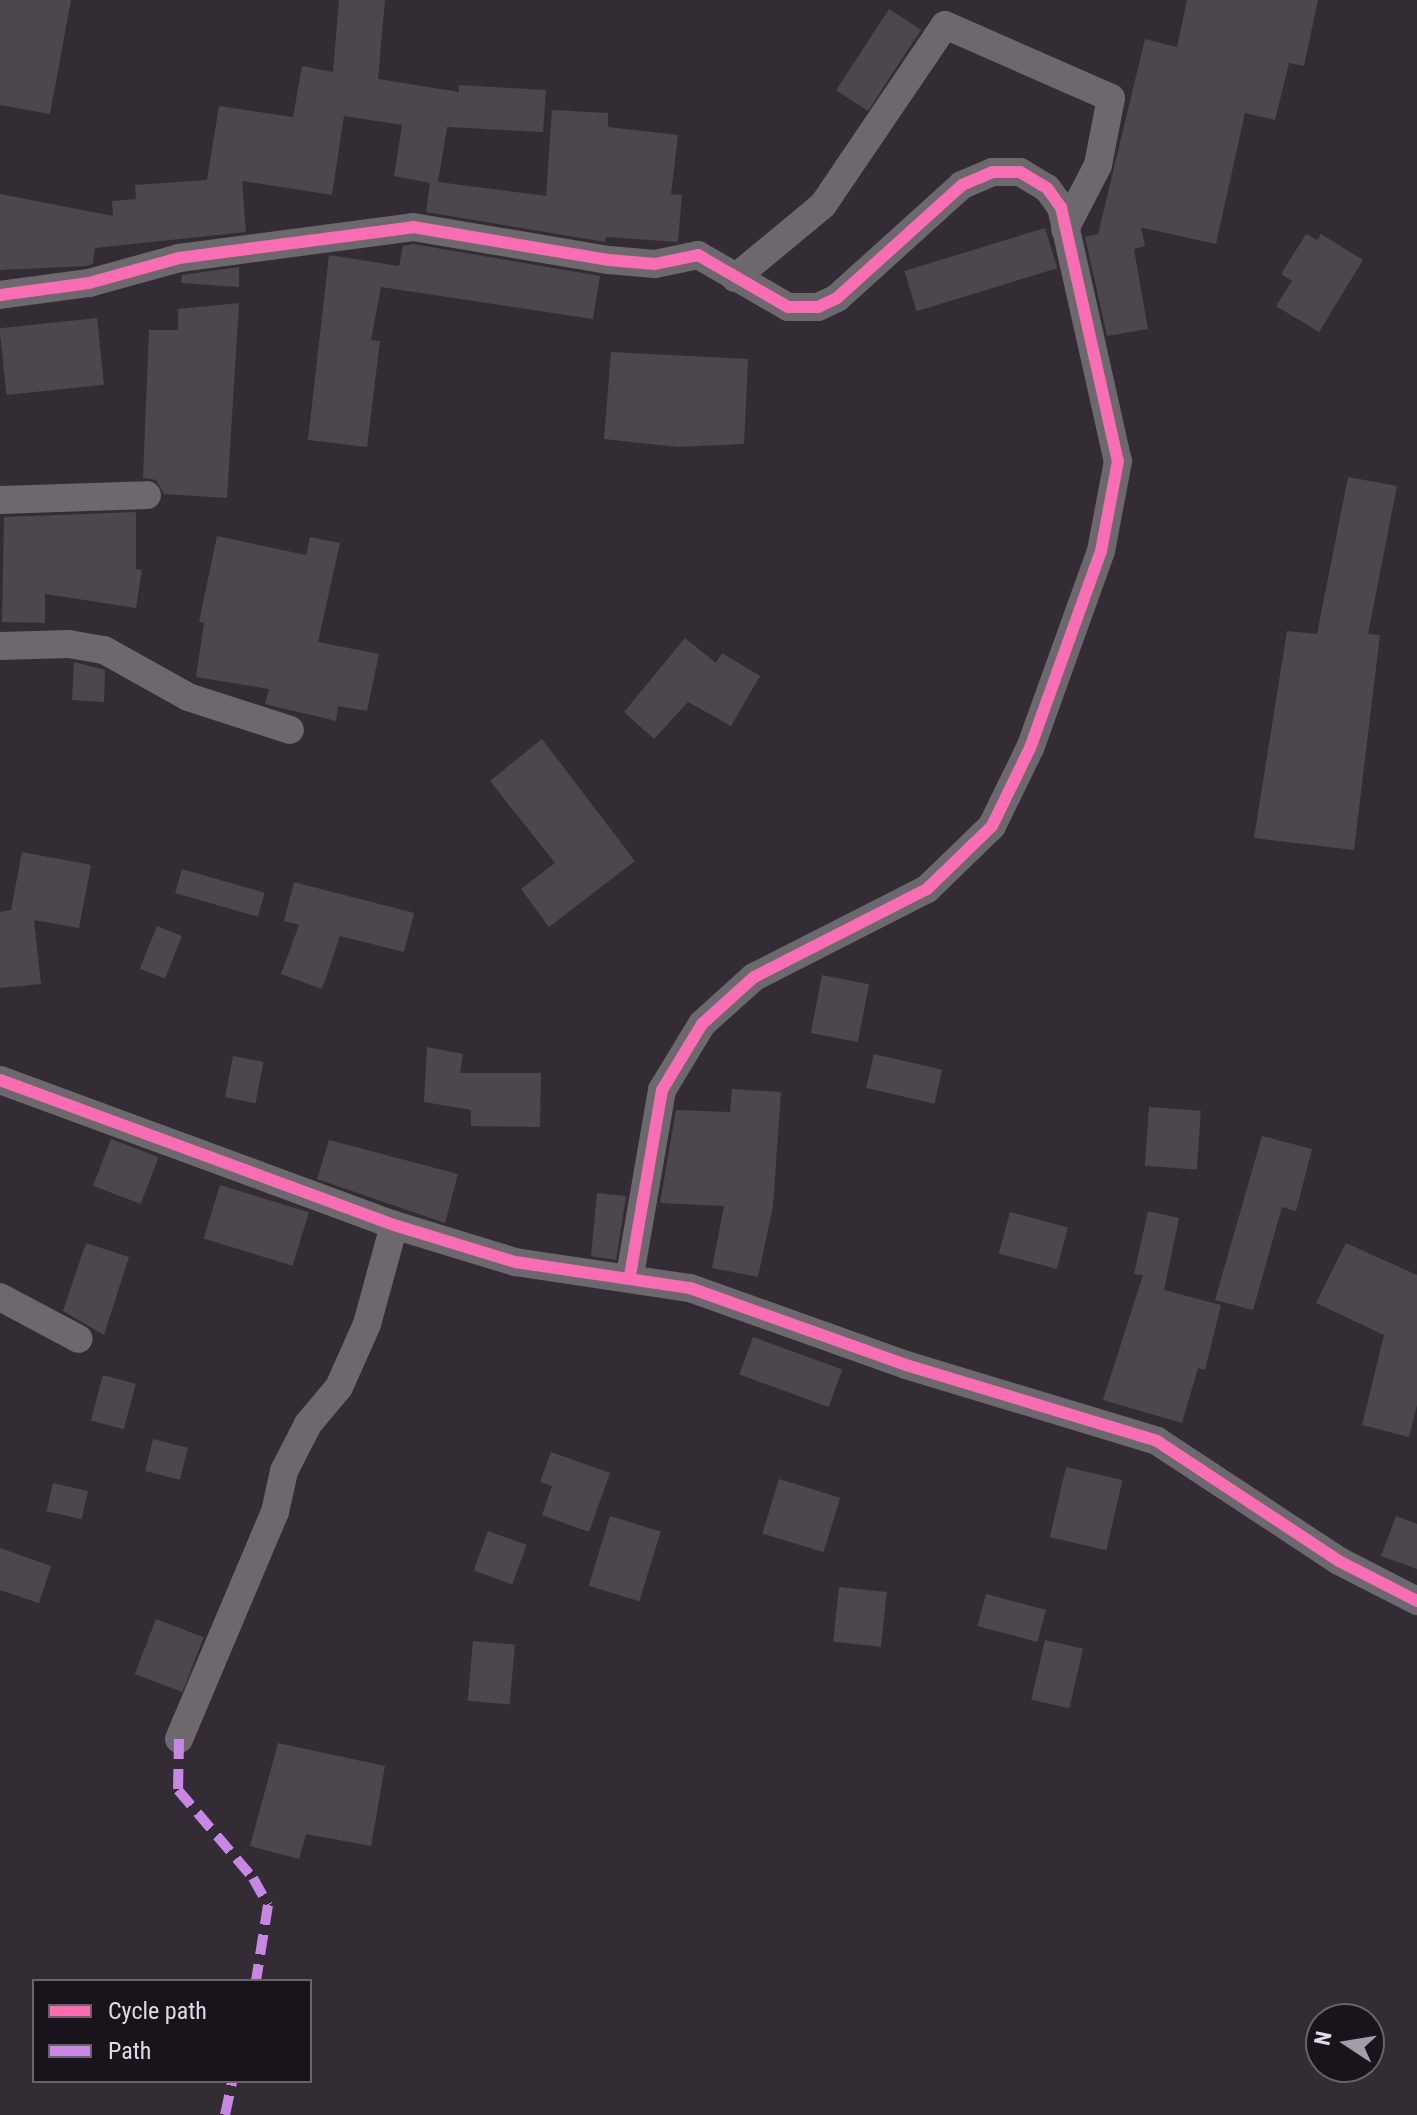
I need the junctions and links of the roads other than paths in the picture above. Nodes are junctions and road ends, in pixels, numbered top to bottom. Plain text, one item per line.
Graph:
1 (1065, 229) junction
2 (735, 278) junction
3 (0, 295) edge
4 (147, 495) dead end
5 (0, 500) edge
6 (0, 646) edge
7 (290, 730) dead end
8 (2, 1087) edge
9 (394, 1225) junction
10 (630, 1276) junction
11 (0, 1297) edge
12 (79, 1339) dead end
13 (1417, 1601) edge
14 (179, 1739) dead end

1 - 2 street
1 - 2 street
1 - 10 street
2 - 3 street
4 - 5 street
6 - 7 street
8 - 9 street
9 - 10 street
9 - 14 street
10 - 13 street
11 - 12 street

